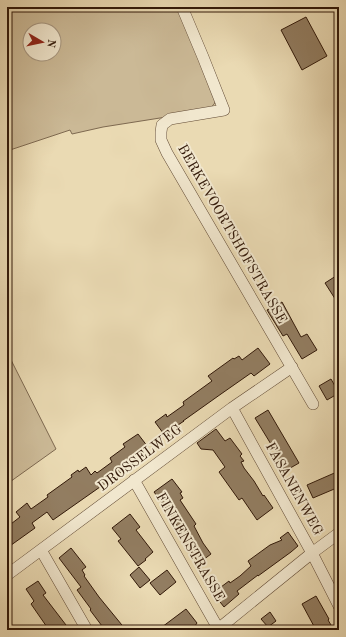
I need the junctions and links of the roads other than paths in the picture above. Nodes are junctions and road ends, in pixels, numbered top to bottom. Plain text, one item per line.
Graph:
1 (182, 7) edge
2 (292, 367) junction
3 (313, 404) dead end
4 (232, 408) junction
5 (134, 480) junction
6 (339, 533) edge
7 (41, 550) junction
8 (312, 553) junction
9 (7, 575) edge
10 (339, 606) edge
11 (87, 630) edge
12 (218, 630) edge

1 - 2 street, BERKEVOORTSHOFSTRASSE
2 - 3 street, BERKEVOORTSHOFSTRASSE
2 - 4 street, DROSSELWEG
4 - 5 street, DROSSELWEG
4 - 8 street, FASANENWEG
5 - 7 street, DROSSELWEG
5 - 12 street, FINKENSTRASSE
6 - 8 street
7 - 9 street, DROSSELWEG
7 - 11 street
8 - 10 street, FASANENWEG
8 - 12 street

